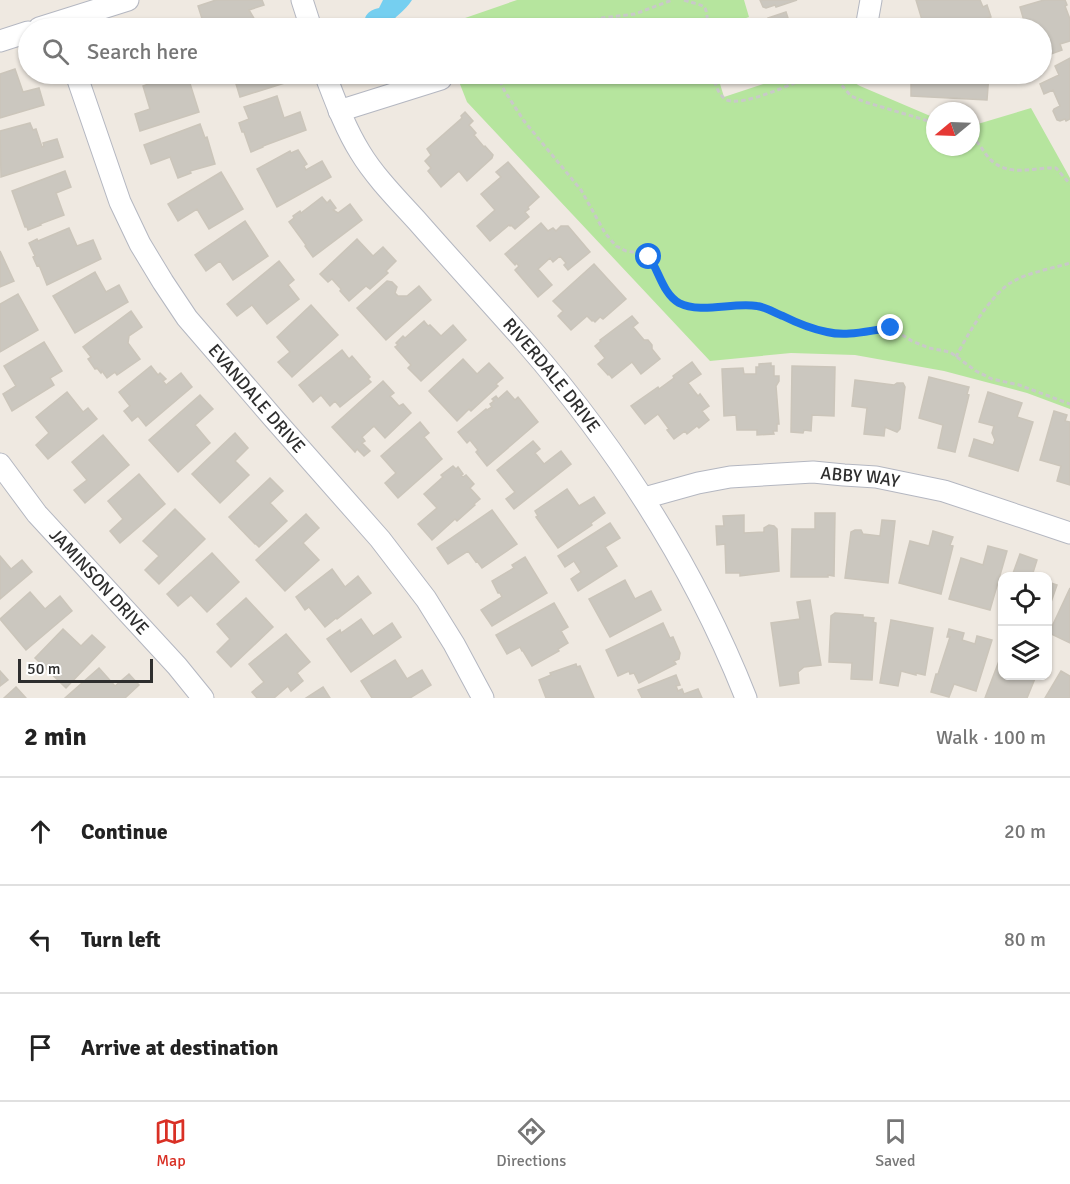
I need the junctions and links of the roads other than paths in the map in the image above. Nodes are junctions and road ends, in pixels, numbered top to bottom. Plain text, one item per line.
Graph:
1 (128, 0) edge
2 (302, 0) edge
3 (871, 0) edge
4 (76, 18) edge
5 (308, 18) edge
6 (868, 18) edge
7 (18, 35) edge
8 (0, 41) edge
9 (79, 84) edge
10 (329, 84) edge
11 (425, 84) edge
12 (339, 111) junction
13 (0, 464) edge
14 (644, 498) junction
15 (1070, 533) edge
16 (203, 698) edge
17 (483, 698) edge
18 (746, 698) edge

1 - 4 street
2 - 5 street
3 - 6 street
7 - 8 street
9 - 17 street, EVANDALE DRIVE
10 - 12 street, RIVERDALE DRIVE
11 - 12 street
12 - 14 street, RIVERDALE DRIVE
13 - 16 street, JAMINSON DRIVE
14 - 15 street, ABBY WAY
14 - 18 street, RIVERDALE DRIVE

